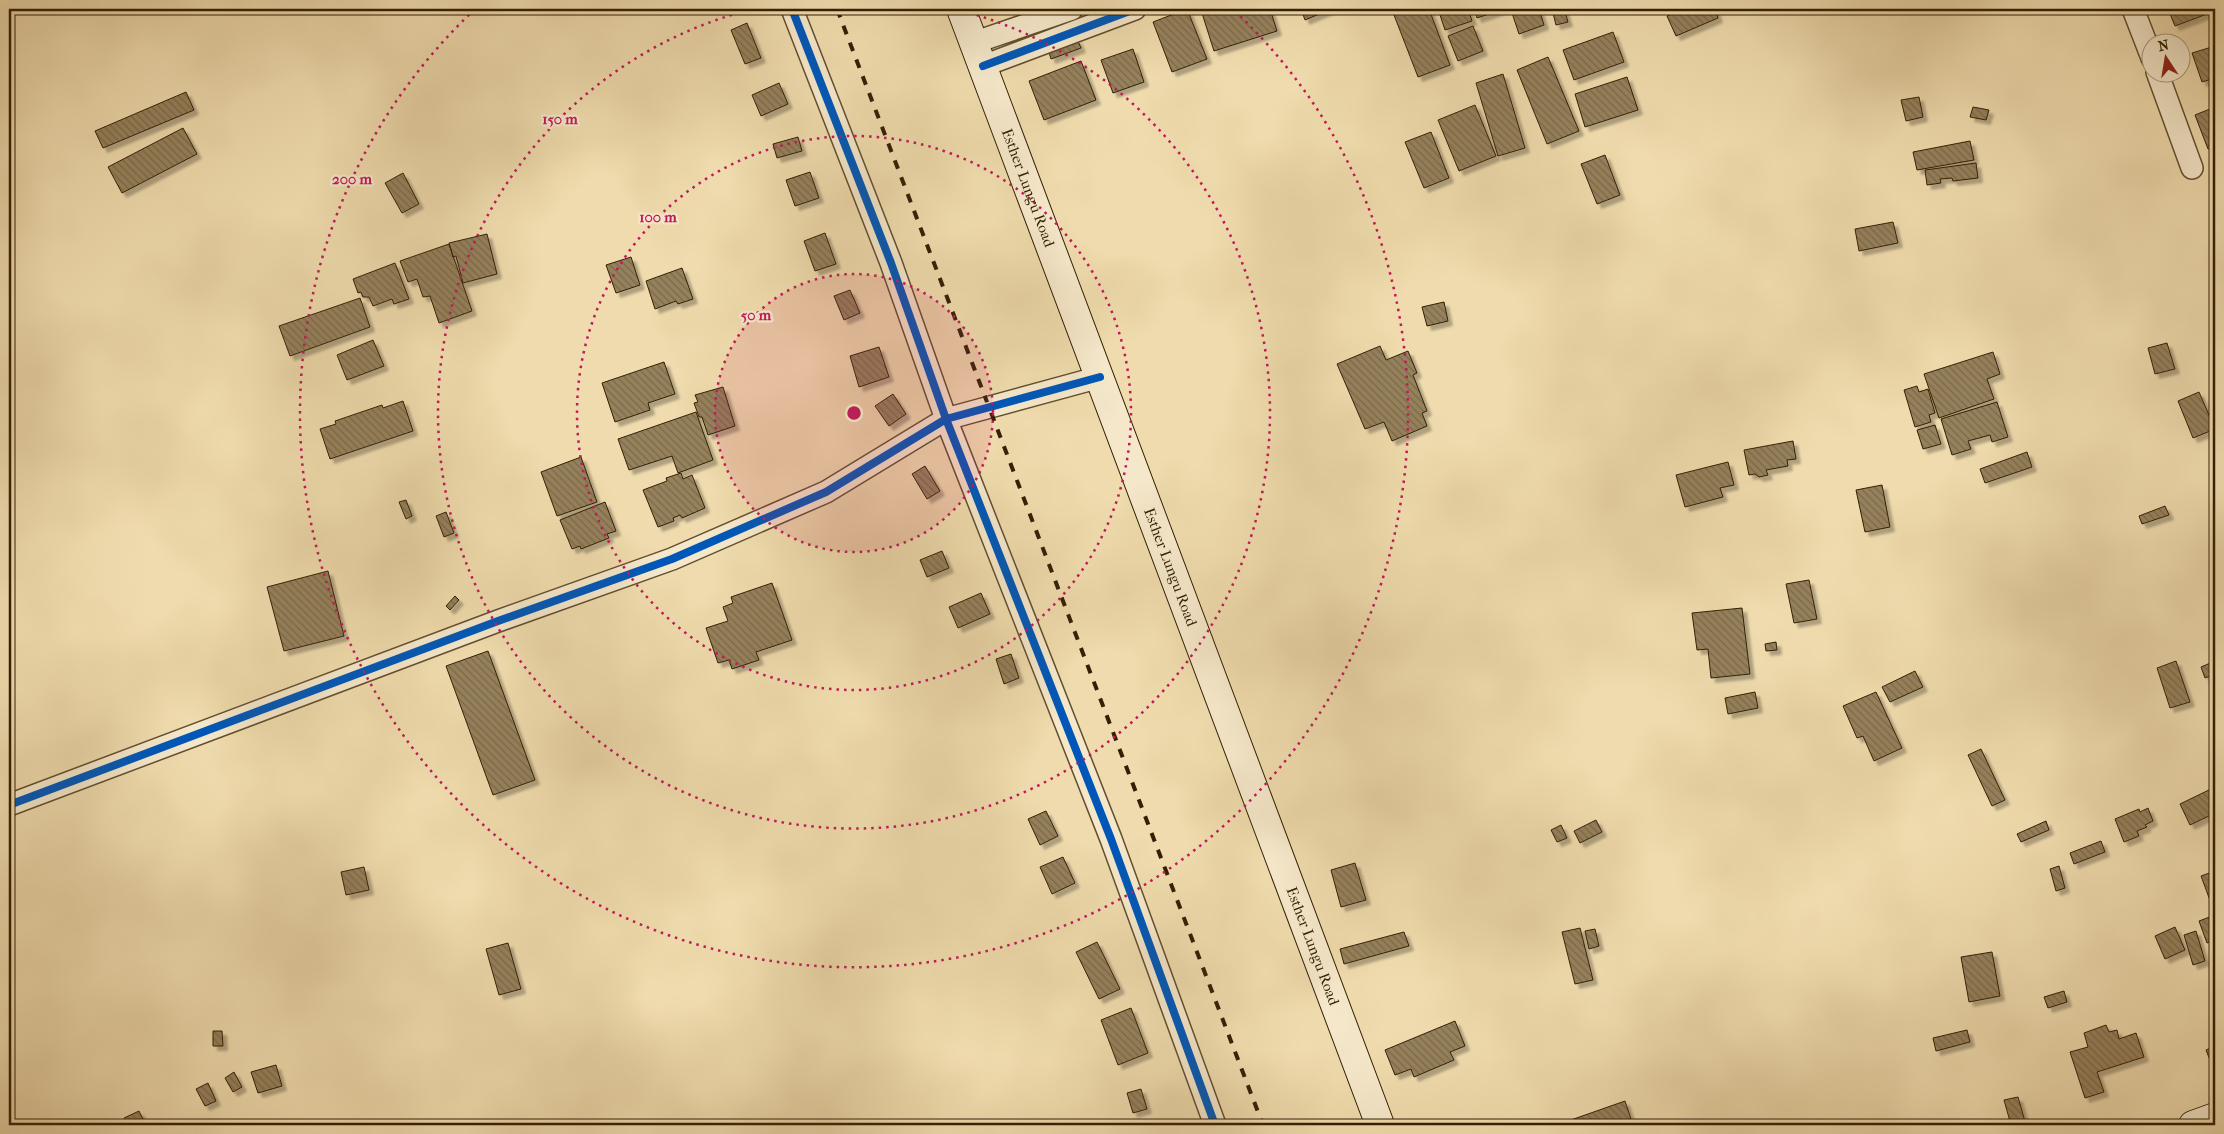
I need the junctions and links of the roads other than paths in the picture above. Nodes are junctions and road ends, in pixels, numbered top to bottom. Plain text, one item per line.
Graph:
1 (792, 9) edge
2 (961, 9) edge
3 (1072, 9) edge
4 (1135, 9) edge
5 (2133, 9) edge
6 (2142, 32) edge
7 (978, 54) junction
8 (2161, 82) edge
9 (2192, 168) dead end
10 (1100, 377) junction
11 (946, 419) junction
12 (9, 805) edge
13 (2215, 1117) edge
14 (1215, 1125) edge
15 (1380, 1125) edge
16 (2193, 1125) edge

1 - 11 street
2 - 7 street, Esther Lungu Road
3 - 7 street
4 - 7 street
5 - 6 street
7 - 10 street, Esther Lungu Road
8 - 9 street
10 - 11 street
10 - 15 street, Esther Lungu Road
11 - 12 street
11 - 14 street
13 - 16 street

